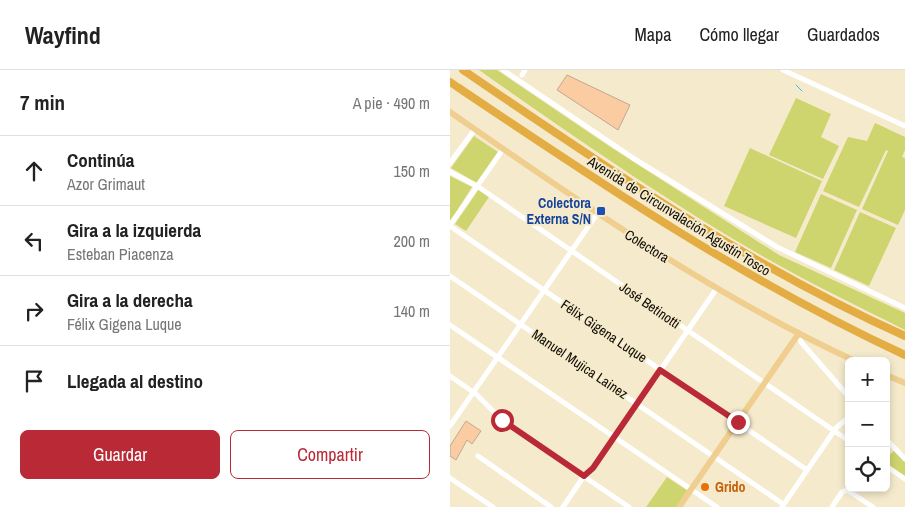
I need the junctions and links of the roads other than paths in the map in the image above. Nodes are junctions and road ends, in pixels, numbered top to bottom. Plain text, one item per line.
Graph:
1 (462, 70) edge
2 (504, 70) edge
3 (782, 70) edge
4 (450, 82) edge
5 (450, 112) edge
6 (905, 126) edge
7 (475, 129) junction
8 (503, 149) junction
9 (450, 163) edge
10 (450, 172) edge
11 (477, 186) junction
12 (597, 214) junction
13 (450, 226) edge
14 (571, 251) junction
15 (450, 276) edge
16 (716, 288) junction
17 (544, 290) junction
18 (905, 308) edge
19 (521, 324) junction
20 (450, 325) edge
21 (687, 331) junction
22 (799, 333) junction
23 (905, 336) edge
24 (905, 354) edge
25 (847, 357) edge
26 (498, 358) junction
27 (660, 370) junction
28 (450, 376) edge
29 (890, 377) edge
30 (764, 382) junction
31 (905, 383) edge
32 (473, 392) junction
33 (845, 392) edge
34 (637, 403) junction
35 (845, 421) edge
36 (738, 422) junction
37 (450, 426) edge
38 (834, 431) junction
39 (613, 438) junction
40 (845, 438) edge
41 (890, 443) edge
42 (478, 456) dead end
43 (714, 457) junction
44 (905, 459) edge
45 (890, 469) edge
46 (807, 470) junction
47 (584, 476) junction
48 (450, 478) edge
49 (905, 479) edge
50 (691, 490) junction
51 (782, 506) edge
52 (493, 507) edge
53 (551, 507) edge
54 (563, 507) edge
55 (629, 507) edge
56 (679, 507) edge
57 (716, 507) edge
58 (832, 507) edge
59 (874, 507) edge

1 - 23 highway, Avenida de Circunvalación Agustín Tosco
2 - 18 street
3 - 6 street
4 - 24 highway, Avenida de Circunvalación Agustín Tosco
5 - 7 main road, Colectora
7 - 8 main road, Colectora
7 - 9 street
8 - 11 street
8 - 12 main road, Colectora
10 - 11 street, José Betinotti
11 - 13 street
11 - 14 street, José Betinotti
12 - 14 street
12 - 16 main road, Colectora
13 - 17 street, Félix Gigena Luque
14 - 17 street
14 - 21 street, José Betinotti
15 - 19 street, Manuel Mujica Lainez
16 - 21 street
16 - 22 main road, Colectora
17 - 19 street
17 - 27 street, Félix Gigena Luque
19 - 26 street
19 - 34 street, Manuel Mujica Lainez
20 - 26 street
21 - 27 street
21 - 30 street, José Betinotti
22 - 25 main road, Colectora
22 - 30 main road
22 - 33 street
26 - 32 street
26 - 39 street
27 - 34 street
27 - 36 street, Félix Gigena Luque
28 - 32 street
29 - 31 main road
30 - 36 main road
30 - 38 street, José Betinotti
32 - 37 street
32 - 47 street
34 - 39 street
34 - 43 street, Manuel Mujica Lainez
35 - 38 street
36 - 43 main road
36 - 46 street, Félix Gigena Luque
38 - 40 street, José Betinotti
38 - 46 street
39 - 47 street
39 - 50 street
41 - 44 street
42 - 53 street
43 - 50 main road
43 - 51 street, Manuel Mujica Lainez
45 - 49 street
46 - 51 street
47 - 54 street
47 - 55 street
48 - 52 street
50 - 56 main road
50 - 57 street
58 - 59 street

